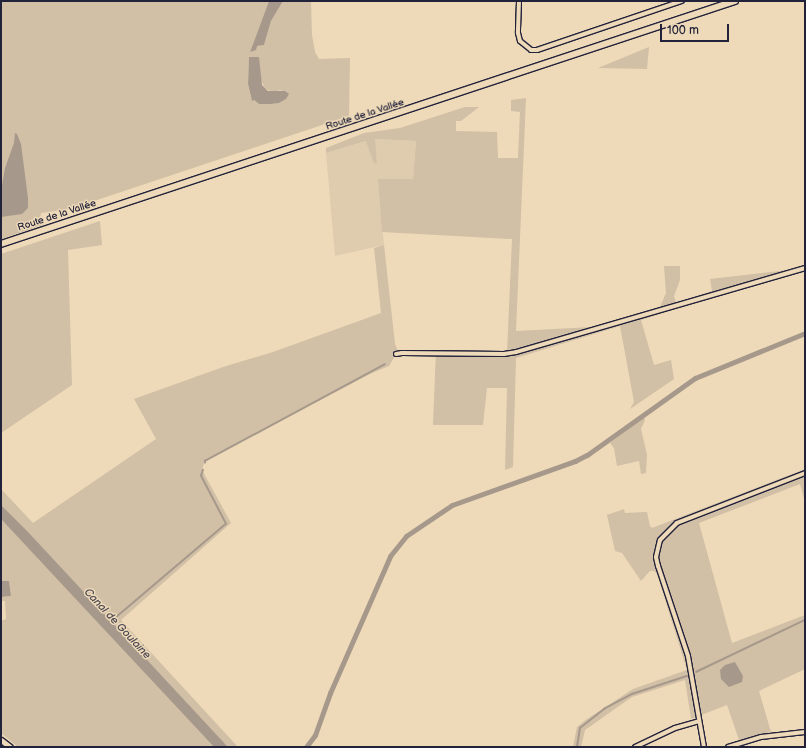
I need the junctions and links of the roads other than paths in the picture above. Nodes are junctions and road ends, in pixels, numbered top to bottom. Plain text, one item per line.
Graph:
1 (520, 1) edge
2 (682, 1) edge
3 (734, 1) edge
4 (1, 244) edge
5 (805, 268) edge
6 (396, 354) dead end
7 (805, 473) edge
8 (699, 721) junction
9 (805, 732) edge
10 (1, 740) edge
11 (10, 747) edge
12 (635, 747) edge
13 (704, 747) edge
14 (728, 747) edge

1 - 2 street
3 - 4 main road, Route de la Vallée
5 - 6 street
7 - 8 street
8 - 12 street
8 - 13 street
9 - 14 street
10 - 11 street

